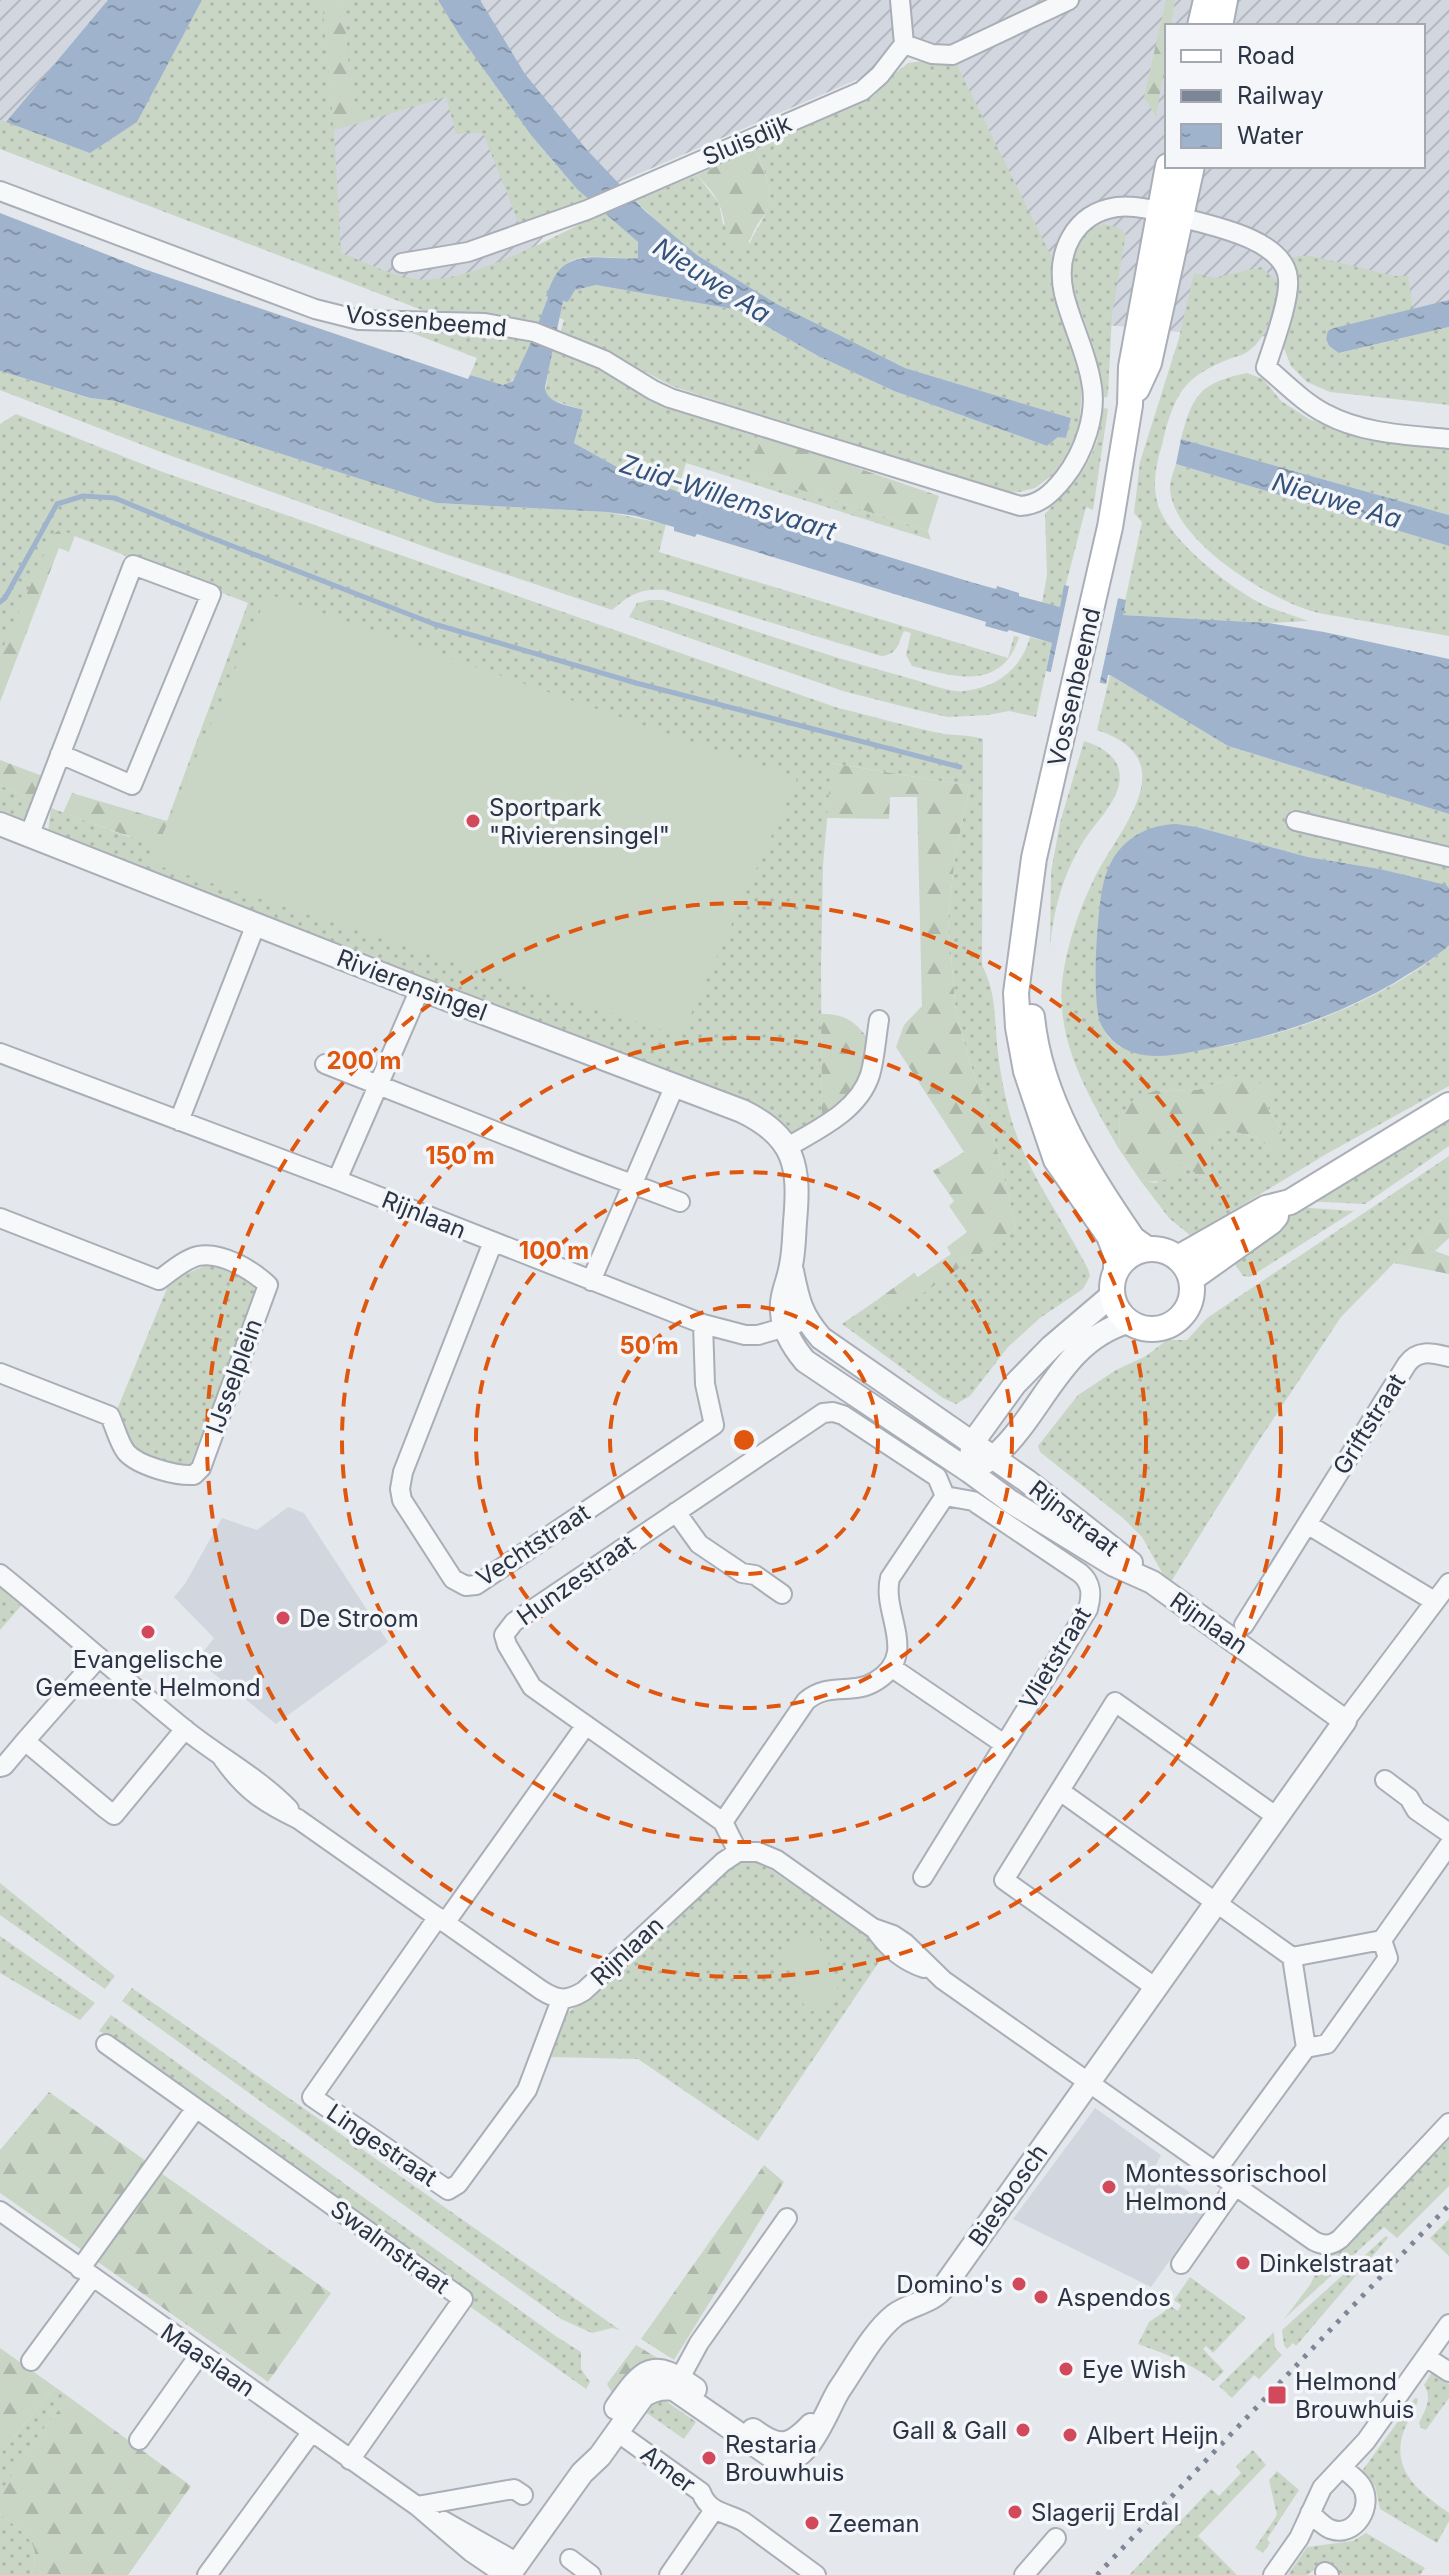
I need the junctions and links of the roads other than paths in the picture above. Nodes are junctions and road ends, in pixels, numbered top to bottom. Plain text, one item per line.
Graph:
1 (900, 0) edge
2 (1069, 0) edge
3 (1206, 0) edge
4 (1225, 0) edge
5 (1200, 24) edge
6 (1220, 24) edge
7 (904, 44) junction
8 (1168, 168) edge
9 (1191, 168) edge
10 (0, 191) edge
11 (1170, 215) junction
12 (402, 263) dead end
13 (1449, 439) edge
14 (60, 754) junction
15 (1296, 821) dead end
16 (0, 824) edge
17 (29, 836) junction
18 (1449, 857) edge
19 (256, 924) junction
20 (1021, 969) junction
21 (420, 989) junction
22 (879, 1020) dead end
23 (0, 1053) edge
24 (325, 1064) dead end
25 (380, 1085) junction
26 (675, 1085) junction
27 (1449, 1105) edge
28 (179, 1121) junction
29 (786, 1148) junction
30 (337, 1180) junction
31 (632, 1185) junction
32 (680, 1202) dead end
33 (1286, 1204) junction
34 (0, 1218) edge
35 (493, 1242) junction
36 (1147, 1249) junction
37 (1178, 1258) junction
38 (1191, 1279) junction
39 (591, 1281) junction
40 (1114, 1283) junction
41 (1128, 1322) junction
42 (703, 1324) junction
43 (796, 1324) junction
44 (1449, 1357) edge
45 (0, 1373) edge
46 (973, 1442) junction
47 (994, 1457) junction
48 (969, 1471) junction
49 (945, 1496) junction
50 (676, 1512) junction
51 (1307, 1524) junction
52 (0, 1574) edge
53 (1152, 1582) junction
54 (1449, 1583) edge
55 (782, 1594) dead end
56 (1434, 1601) junction
57 (1244, 1625) dead end
58 (99, 1657) junction
59 (891, 1667) junction
60 (1345, 1721) junction
61 (586, 1725) junction
62 (185, 1729) junction
63 (25, 1741) junction
64 (1004, 1744) junction
65 (0, 1767) edge
66 (1385, 1780) dead end
67 (1060, 1791) junction
68 (1277, 1817) junction
69 (723, 1822) junction
70 (1449, 1833) edge
71 (1449, 1845) edge
72 (738, 1852) junction
73 (923, 1877) dead end
74 (1217, 1903) junction
75 (442, 1920) junction
76 (1382, 1940) junction
77 (1292, 1957) junction
78 (1156, 1988) junction
79 (561, 2000) junction
80 (106, 2044) dead end
81 (1306, 2048) junction
82 (1089, 2081) junction
83 (196, 2108) junction
84 (1449, 2123) edge
85 (1216, 2171) junction
86 (1236, 2185) junction
87 (0, 2211) edge
88 (787, 2218) dead end
89 (1181, 2264) dead end
90 (86, 2273) junction
91 (1449, 2324) edge
92 (200, 2354) junction
93 (1426, 2357) junction
94 (31, 2361) dead end
95 (1449, 2372) edge
96 (677, 2383) junction
97 (612, 2428) junction
98 (311, 2433) junction
99 (139, 2440) dead end
100 (350, 2460) junction
101 (1343, 2468) junction
102 (523, 2495) dead end
103 (417, 2506) junction
104 (714, 2510) junction
105 (1310, 2513) junction
106 (1056, 2538) dead end
107 (570, 2559) dead end
108 (510, 2571) edge
109 (209, 2574) edge
110 (591, 2575) edge
111 (669, 2575) edge
112 (816, 2575) edge
113 (1024, 2575) edge
114 (1273, 2575) edge

1 - 7 street
2 - 7 street
3 - 5 main road
4 - 6 main road
7 - 12 street, Sluisdijk
8 - 11 main road, Vossenbeemd
9 - 11 main road, Vossenbeemd
10 - 11 street, Vossenbeemd
11 - 13 street
11 - 20 main road, Vossenbeemd
14 - 14 street
14 - 17 street
15 - 18 street
16 - 17 street, Rivierensingel
17 - 19 street, Rivierensingel
19 - 21 street, Rivierensingel
19 - 28 street
20 - 36 main road, Vossenbeemd
20 - 40 main road, Vossenbeemd
21 - 25 street
21 - 26 street, Rivierensingel
22 - 29 street
23 - 28 street, Rijnlaan
24 - 25 street
25 - 30 street
25 - 31 street
26 - 29 street, Rivierensingel
26 - 31 street
27 - 33 main road
28 - 30 street, Rijnlaan
29 - 43 street, Rivierensingel
30 - 35 street, Rijnlaan
31 - 32 street
31 - 39 street
33 - 37 main road
33 - 38 main road
34 - 45 street, IJsselplein
35 - 39 street, Rijnlaan
35 - 42 street, Vechtstraat
36 - 37 main road
36 - 40 main road
37 - 38 main road
38 - 41 main road
39 - 42 street, Rijnlaan
40 - 41 main road
40 - 46 street
41 - 47 street
42 - 43 street, Rijnlaan
43 - 46 street
43 - 48 street, Rivierensingel
44 - 51 street, Griftstraat
46 - 47 street
46 - 48 street
47 - 48 street
47 - 53 street, Rijnstraat
48 - 53 street, Rijnlaan
49 - 50 street, Hunzestraat
49 - 59 street
49 - 64 street, Vlietstraat
50 - 55 street
50 - 61 street, Hunzestraat
51 - 56 street
51 - 57 street, Griftstraat
52 - 58 street
53 - 60 street, Rijnlaan
54 - 56 street
56 - 60 street
58 - 62 street
58 - 63 street
59 - 64 street
59 - 69 street
60 - 68 street
61 - 69 street, Hunzestraat
61 - 75 street
62 - 63 street
62 - 75 street
63 - 65 street
64 - 73 street, Vlietstraat
66 - 70 street
67 - 68 street
67 - 74 street
67 - 78 street
68 - 74 street
69 - 72 street, Hunzestraat
71 - 76 street
72 - 79 street, Rijnlaan
72 - 82 street
74 - 77 street
74 - 78 street
75 - 79 street
75 - 79 street, Lingestraat
76 - 77 street
76 - 81 street
77 - 81 street
78 - 82 street
80 - 83 street, Swalmstraat
81 - 85 street
82 - 85 street
82 - 96 street, Biesbosch
83 - 90 street
83 - 100 street, Swalmstraat
84 - 86 street
85 - 86 street
86 - 89 street
87 - 90 street, Maaslaan
88 - 96 street
90 - 92 street, Maaslaan
90 - 94 street
91 - 93 street
92 - 98 street, Maaslaan
92 - 99 street
93 - 95 street
93 - 101 street
96 - 97 street
97 - 104 street, Amer
97 - 108 street
98 - 100 street, Maaslaan
98 - 109 street
100 - 103 street, Maaslaan
101 - 105 street
101 - 105 street
102 - 103 street
103 - 108 street, Maaslaan
104 - 111 street, Amer
104 - 112 street, Amer
105 - 114 street
106 - 113 street
107 - 110 street

